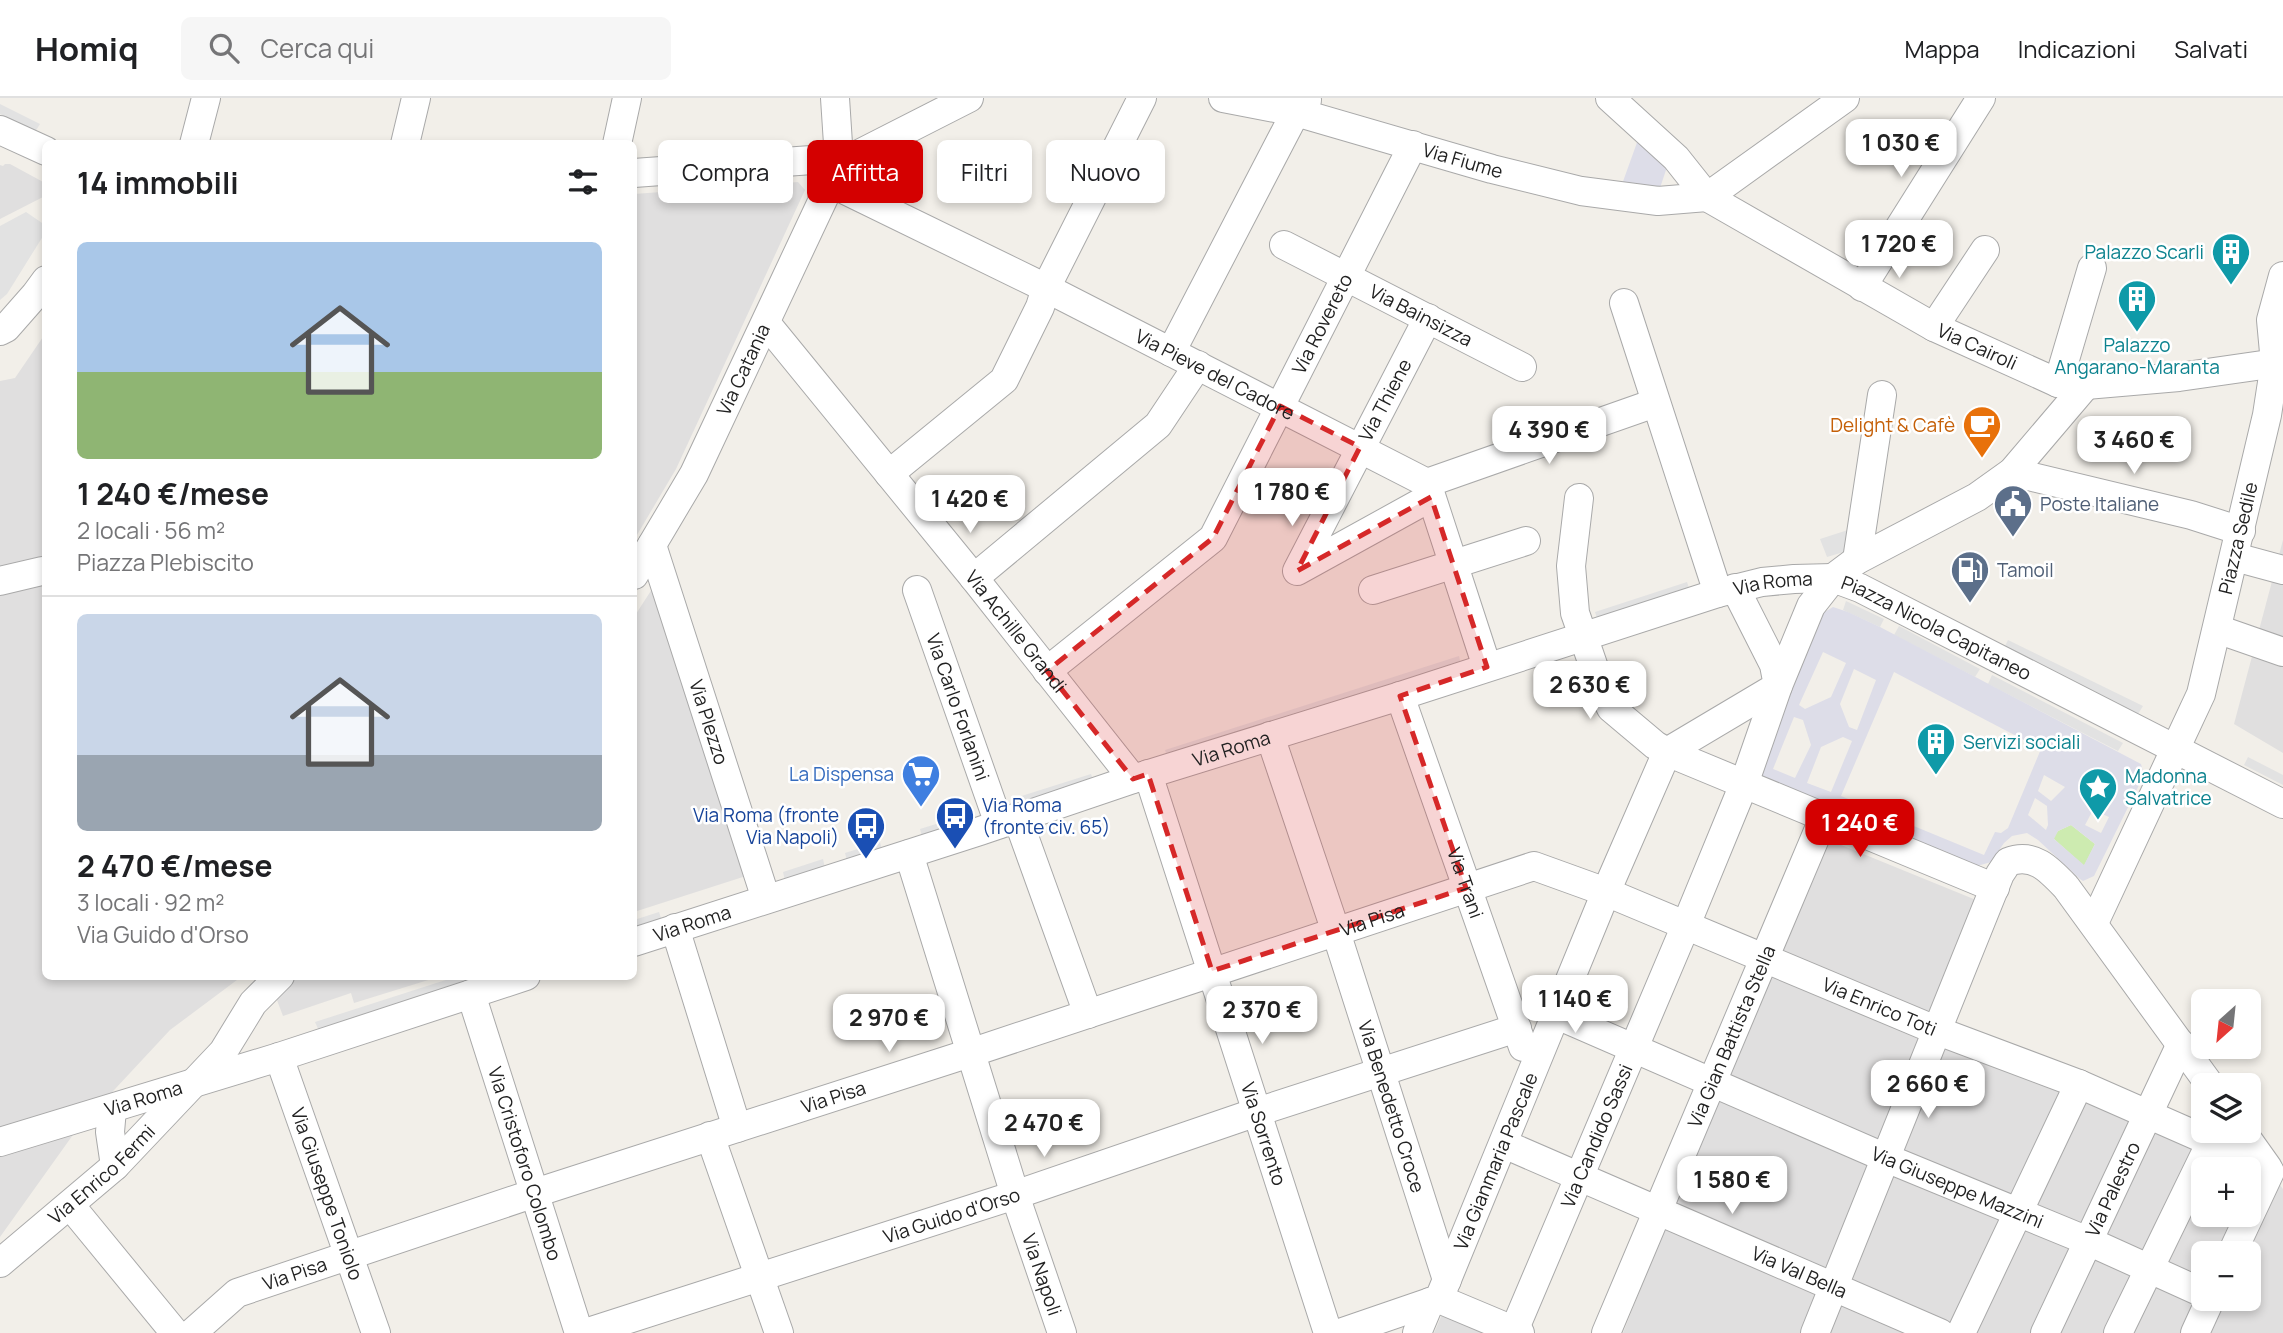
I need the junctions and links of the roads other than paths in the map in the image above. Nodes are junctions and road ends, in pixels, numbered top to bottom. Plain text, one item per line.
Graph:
1 (206, 98) edge
2 (416, 98) edge
3 (627, 98) edge
4 (835, 98) edge
5 (970, 98) edge
6 (1142, 98) edge
7 (1223, 98) edge
8 (1610, 98) edge
9 (1845, 98) edge
10 (1981, 98) edge
11 (1303, 105) edge
12 (0, 130) edge
13 (195, 140) edge
14 (406, 140) edge
15 (618, 140) edge
16 (836, 140) edge
17 (887, 140) edge
18 (1413, 145) junction
19 (42, 148) edge
20 (807, 167) edge
21 (637, 173) edge
22 (1707, 197) junction
23 (820, 203) edge
24 (872, 203) edge
25 (1284, 246) dead end
26 (1985, 250) dead end
27 (2092, 268) dead end
28 (2283, 276) edge
29 (1347, 277) junction
30 (42, 286) edge
31 (1862, 287) junction
32 (1046, 288) junction
33 (1624, 303) dead end
34 (2277, 310) edge
35 (1428, 318) junction
36 (766, 323) junction
37 (1934, 327) junction
38 (0, 331) edge
39 (1171, 352) junction
40 (2279, 363) edge
41 (1198, 365) junction
42 (1522, 367) dead end
43 (2058, 383) junction
44 (2086, 385) junction
45 (1882, 395) dead end
46 (1655, 403) junction
47 (1280, 406) junction
48 (1360, 447) junction
49 (2012, 472) junction
50 (889, 474) junction
51 (1429, 490) junction
52 (1578, 498) dead end
53 (1526, 541) dead end
54 (2238, 544) junction
55 (652, 545) junction
56 (1857, 560) junction
57 (1452, 564) junction
58 (637, 570) edge
59 (2283, 570) edge
60 (42, 571) dead end
61 (974, 578) junction
62 (1833, 578) junction
63 (0, 581) edge
64 (917, 590) dead end
65 (1373, 590) dead end
66 (1726, 591) junction
67 (2217, 629) junction
68 (1583, 635) junction
69 (2283, 652) edge
70 (1487, 667) junction
71 (1046, 671) junction
72 (1779, 686) junction
73 (1400, 696) junction
74 (1270, 736) junction
75 (2174, 750) junction
76 (1667, 752) junction
77 (1140, 777) junction
78 (1744, 783) junction
79 (2283, 804) edge
80 (1824, 817) junction
81 (1008, 821) junction
82 (909, 854) junction
83 (1466, 888) junction
84 (1995, 888) junction
85 (1606, 892) junction
86 (766, 899) junction
87 (2094, 923) junction
88 (1686, 925) junction
89 (675, 928) junction
90 (1336, 932) junction
91 (637, 941) edge
92 (1764, 958) junction
93 (1212, 971) junction
94 (276, 980) edge
95 (515, 980) edge
96 (471, 994) junction
97 (1088, 1014) junction
98 (1557, 1015) junction
99 (1517, 1028) junction
100 (1938, 1031) junction
101 (2181, 1044) junction
102 (1635, 1049) junction
103 (970, 1053) junction
104 (279, 1057) junction
105 (1535, 1069) junction
106 (1381, 1072) junction
107 (2202, 1073) edge
108 (197, 1080) junction
109 (1713, 1083) junction
110 (2079, 1084) junction
111 (112, 1109) junction
112 (1257, 1112) junction
113 (2148, 1114) junction
114 (737, 1128) junction
115 (2191, 1133) edge
116 (710, 1136) junction
117 (0, 1142) edge
118 (2211, 1143) edge
119 (2213, 1143) edge
120 (2250, 1143) edge
121 (1504, 1144) junction
122 (1886, 1158) junction
123 (115, 1166) junction
124 (1580, 1178) junction
125 (2276, 1180) edge
126 (535, 1193) junction
127 (1015, 1195) junction
128 (70, 1205) junction
129 (1657, 1211) junction
130 (2018, 1212) junction
131 (2088, 1241) junction
132 (2239, 1241) edge
133 (351, 1255) junction
134 (0, 1263) edge
135 (2149, 1269) junction
136 (759, 1278) junction
137 (1833, 1286) junction
138 (2191, 1288) edge
139 (1438, 1294) junction
140 (2205, 1311) edge
141 (1516, 1332) edge
142 (174, 1333) edge
143 (192, 1333) edge
144 (376, 1333) edge
145 (579, 1333) edge
146 (585, 1333) edge
147 (779, 1333) edge
148 (1062, 1333) edge
149 (1328, 1333) edge
150 (1340, 1333) edge
151 (1417, 1333) edge
152 (1606, 1333) edge
153 (1815, 1333) edge
154 (1940, 1333) edge
155 (1961, 1333) edge
156 (2045, 1333) edge
157 (2118, 1333) edge
158 (2195, 1333) edge

1 - 13 street
2 - 14 street
3 - 15 street
4 - 16 street
5 - 17 street
6 - 32 street
7 - 11 street, Via Fiume
8 - 22 street
9 - 22 street
10 - 31 street
11 - 18 street, Via Fiume
11 - 39 street
12 - 19 street
18 - 22 street, Via Fiume
18 - 29 street, Via Rovereto
20 - 21 street
22 - 31 street, Via Cairoli
23 - 36 street, Via Catania
24 - 32 street, Via Pieve del Cadore
25 - 29 street, Via Bainsizza
26 - 37 street
27 - 43 street
28 - 34 street
29 - 35 street, Via Bainsizza
29 - 47 street, Via Rovereto
30 - 38 street
31 - 37 street, Via Cairoli
32 - 39 street, Via Pieve del Cadore
32 - 50 street
33 - 46 street
34 - 40 street, Piazza Sedile
35 - 42 street, Via Bainsizza
35 - 48 street, Via Thiene
36 - 50 street, Via Achille Grandi
36 - 55 street, Via Catania
37 - 43 street, Via Cairoli
39 - 41 street, Via Pieve del Cadore
40 - 44 street, Via Cairoli
40 - 54 street, Piazza Sedile
41 - 47 street, Via Pieve del Cadore
41 - 61 street
43 - 44 street, Via Cairoli
44 - 49 street, Piazza Nicola Capitaneo
45 - 56 street
46 - 51 street
46 - 66 street
47 - 48 street, Via Pieve del Cadore
47 - 71 street, Via Rovereto
48 - 51 street, Via Pieve del Cadore
48 - 51 street, Via Thiene
49 - 54 street
49 - 56 street, Piazza Nicola Capitaneo
50 - 61 street, Via Achille Grandi
51 - 57 street
52 - 68 street
53 - 57 street
54 - 59 street
54 - 67 street, Piazza Sedile
55 - 58 street, Via Catania
55 - 86 street, Via Plezzo
56 - 62 street, Piazza Nicola Capitaneo
57 - 65 street
57 - 70 street
60 - 63 street
61 - 71 street, Via Achille Grandi
62 - 66 street, Via Roma
62 - 72 street, Via Candido Sassi
62 - 75 street, Piazza Nicola Capitaneo
64 - 81 street, Via Carlo Forlanini
66 - 68 street, Via Roma
66 - 72 street
67 - 69 street
67 - 75 street, Piazza Sedile
68 - 70 street, Via Roma
68 - 76 street
70 - 73 street, Via Roma
71 - 77 street, Via Achille Grandi
72 - 76 street
72 - 78 street, Via Candido Sassi
73 - 74 street, Via Roma
73 - 83 street, Via Trani
74 - 77 street, Via Roma
74 - 90 street, Via Benedetto Croce
75 - 79 street, Piazza Nicola Capitaneo
75 - 87 street, Piazza Sedile
76 - 78 street
76 - 85 street, Via Gianmaria Pascale
77 - 81 street, Via Roma
77 - 93 street, Via Sorrento
78 - 80 street
78 - 88 street, Via Candido Sassi
80 - 84 street
80 - 92 street, Via Gian Battista Stella
81 - 82 street, Via Roma
81 - 97 street, Via Carlo Forlanini
82 - 86 street, Via Roma
82 - 103 street, Via Napoli
83 - 85 street, Via Pisa
83 - 90 street, Via Pisa
83 - 99 street, Via Trani
84 - 87 street
84 - 100 street
85 - 88 street, Via Enrico Toti
85 - 98 street, Via Gianmaria Pascale
86 - 89 street, Via Roma
87 - 101 street
88 - 92 street, Via Enrico Toti
88 - 102 street, Via Candido Sassi
89 - 91 street, Via Roma
89 - 114 street
90 - 93 street, Via Pisa
90 - 106 street, Via Benedetto Croce
92 - 100 street, Via Enrico Toti
92 - 109 street, Via Gian Battista Stella
93 - 97 street, Via Pisa
93 - 112 street, Via Sorrento
94 - 108 street
95 - 96 street, Via Roma
96 - 104 street, Via Roma
96 - 126 street, Via Cristoforo Colombo
97 - 103 street, Via Pisa
98 - 102 street, Via Giuseppe Mazzini
98 - 105 street, Via Gianmaria Pascale
99 - 105 street, Via Trani
99 - 106 street, Via Guido d'Orso
100 - 110 street, Via Enrico Toti
100 - 122 street
101 - 107 street
101 - 113 street, Via Palestro
102 - 109 street, Via Giuseppe Mazzini
102 - 124 street, Via Candido Sassi
103 - 114 street, Via Pisa
103 - 127 street, Via Napoli
104 - 108 street, Via Roma
104 - 133 street, Via Giuseppe Toniolo
105 - 121 street, Via Gianmaria Pascale
106 - 112 street, Via Guido d'Orso
106 - 139 street, Via Benedetto Croce
108 - 111 street, Via Roma
108 - 123 street, Via Enrico Fermi
109 - 122 street, Via Giuseppe Mazzini
109 - 129 street, Via Gian Battista Stella
110 - 113 street, Via Enrico Toti
110 - 130 street
111 - 117 street, Via Roma
111 - 123 street
112 - 127 street, Via Guido d'Orso
112 - 149 street, Via Sorrento
113 - 115 street, Via Enrico Toti
113 - 131 street, Via Palestro
114 - 116 street, Via Pisa
116 - 126 street, Via Pisa
116 - 136 street
118 - 135 street
119 - 125 street, Via Enrico Toti
120 - 125 street
121 - 124 street, Via Val Bella
121 - 139 street, Via Gianmaria Pascale
122 - 130 street, Via Giuseppe Mazzini
122 - 137 street
123 - 128 street, Via Enrico Fermi
124 - 129 street, Via Val Bella
124 - 141 street, Via Candido Sassi
125 - 132 street
126 - 133 street, Via Pisa
126 - 145 street, Via Cristoforo Colombo
127 - 136 street, Via Guido d'Orso
127 - 148 street, Via Napoli
128 - 134 street, Via Enrico Fermi
128 - 142 street
129 - 137 street, Via Val Bella
129 - 152 street, Via Gian Battista Stella
130 - 131 street, Via Giuseppe Mazzini
130 - 155 street
131 - 135 street, Via Giuseppe Mazzini
131 - 156 street, Via Palestro
133 - 143 street, Via Pisa
133 - 144 street, Via Giuseppe Toniolo
135 - 138 street, Via Giuseppe Mazzini
135 - 157 street
136 - 146 street, Via Guido d'Orso
136 - 147 street
137 - 153 street
137 - 154 street, Via Val Bella
139 - 141 street
139 - 150 street
139 - 151 street, Via Gianmaria Pascale
140 - 158 street

